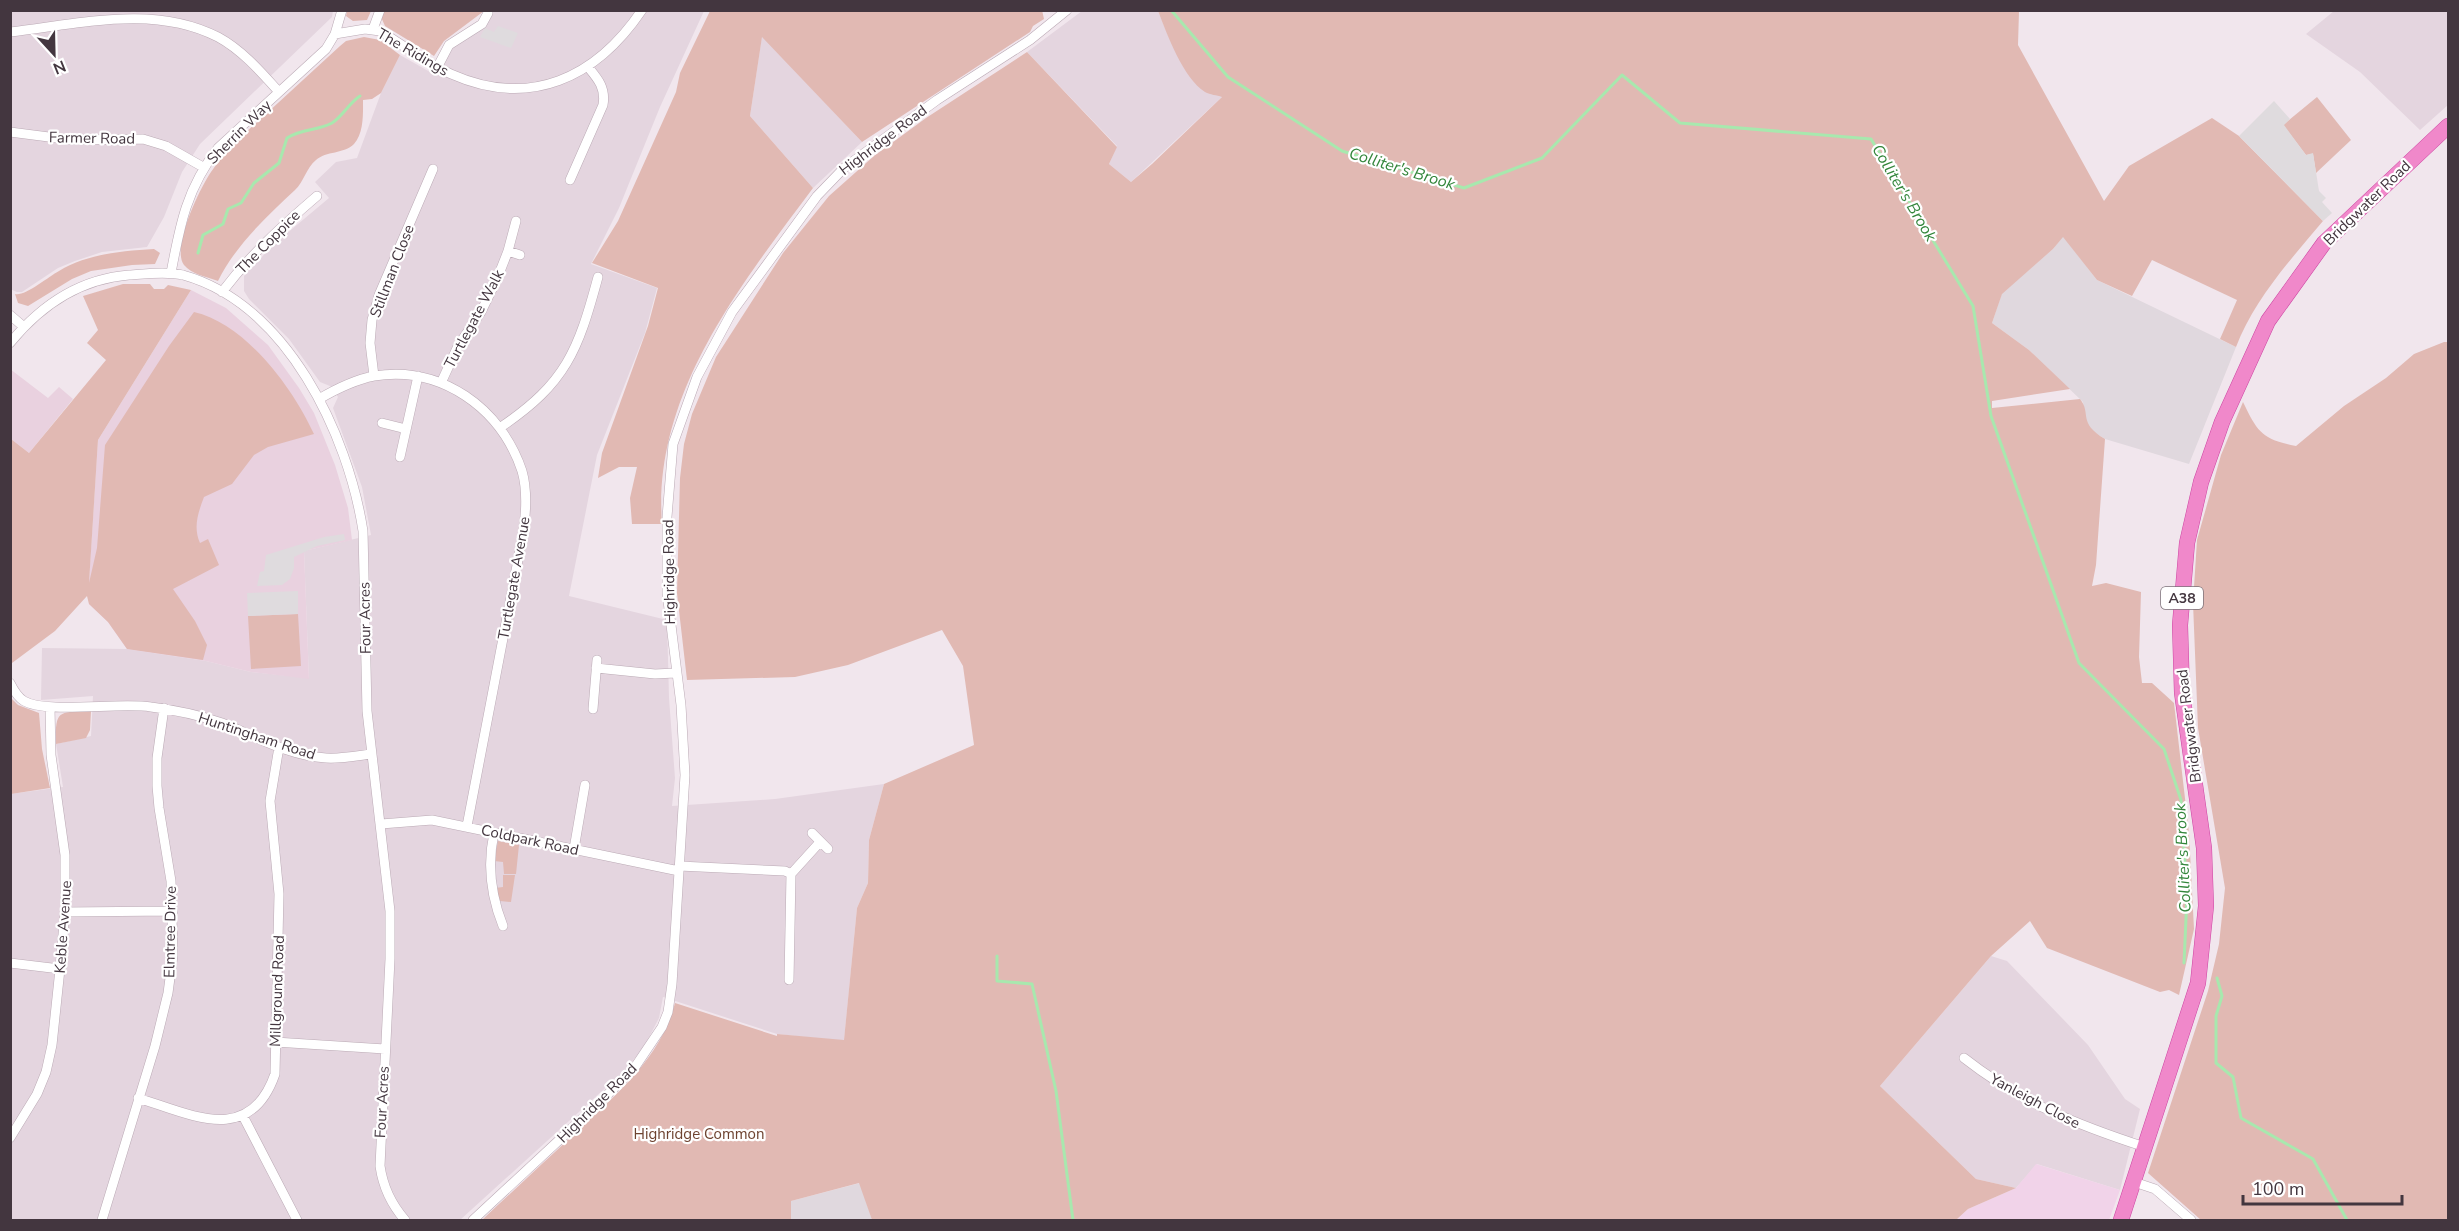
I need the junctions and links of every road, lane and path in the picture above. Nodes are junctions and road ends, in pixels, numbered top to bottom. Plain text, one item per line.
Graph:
1 (342, 10) edge
2 (380, 10) edge
3 (642, 10) edge
4 (1067, 10) edge
5 (488, 13) dead end
6 (373, 29) junction
7 (10, 32) edge
8 (335, 34) junction
9 (438, 66) junction
10 (588, 67) junction
11 (279, 92) junction
12 (2448, 126) edge
13 (10, 132) edge
14 (204, 167) junction
15 (434, 169) dead end
16 (570, 180) dead end
17 (317, 196) dead end
18 (516, 221) dead end
19 (508, 251) junction
20 (520, 255) dead end
21 (171, 273) junction
22 (598, 277) dead end
23 (222, 292) junction
24 (10, 315) edge
25 (24, 327) junction
26 (10, 343) edge
27 (374, 376) junction
28 (418, 376) junction
29 (441, 383) junction
30 (319, 399) junction
31 (382, 423) dead end
32 (501, 427) junction
33 (406, 429) junction
34 (400, 457) dead end
35 (675, 673) junction
36 (10, 683) edge
37 (50, 707) junction
38 (164, 708) junction
39 (593, 709) dead end
40 (279, 747) junction
41 (371, 754) junction
42 (585, 785) dead end
43 (381, 824) junction
44 (467, 826) junction
45 (494, 832) junction
46 (812, 834) dead end
47 (820, 842) junction
48 (574, 849) junction
49 (828, 849) dead end
50 (679, 868) junction
51 (791, 874) junction
52 (173, 911) junction
53 (65, 912) junction
54 (503, 926) dead end
55 (10, 963) edge
56 (60, 969) junction
57 (789, 980) dead end
58 (275, 1042) junction
59 (385, 1049) junction
60 (1964, 1058) dead end
61 (138, 1098) junction
62 (243, 1116) junction
63 (10, 1138) edge
64 (2145, 1147) junction
65 (2134, 1182) junction
66 (102, 1221) edge
67 (297, 1221) edge
68 (405, 1221) edge
69 (473, 1221) edge
70 (2121, 1221) edge
71 (2192, 1221) edge

1 - 8 street, Sherrin Way
2 - 6 street
3 - 10 street, The Ridings
4 - 35 street, Highridge Road
5 - 9 street
6 - 8 street, The Ridings
6 - 9 street, The Ridings
7 - 11 street
8 - 11 street, Sherrin Way
9 - 10 street, The Ridings
10 - 16 street
11 - 14 street, Sherrin Way
12 - 64 highway, Bridgwater Road / A38
13 - 14 street, Farmer Road
14 - 21 street, Sherrin Way
15 - 27 street, Stillman Close
17 - 23 street, The Coppice
18 - 19 street, Turtlegate Walk
19 - 20 street
19 - 29 street, Turtlegate Walk
21 - 23 street, Four Acres
21 - 25 street, Four Acres
22 - 32 street
23 - 30 street, Four Acres
24 - 25 street
25 - 26 street, Four Acres
27 - 28 street, Turtlegate Avenue
27 - 30 street, Turtlegate Avenue
28 - 29 street, Turtlegate Avenue
28 - 33 street
29 - 32 street, Turtlegate Avenue
30 - 41 street, Four Acres
31 - 33 street
32 - 44 street, Turtlegate Avenue
33 - 34 street
35 - 39 street
35 - 50 street, Highridge Road
36 - 37 street, Huntingham Road
37 - 38 street, Huntingham Road
37 - 53 street, Keble Avenue
38 - 40 street, Huntingham Road
38 - 52 street, Elmtree Drive
40 - 41 street, Huntingham Road
40 - 58 street, Millground Road
41 - 43 street, Four Acres
42 - 48 street
43 - 44 street, Coldpark Road
43 - 59 street, Four Acres
44 - 45 street, Coldpark Road
45 - 48 street, Coldpark Road
45 - 54 street
46 - 47 street
47 - 49 street
47 - 51 street
48 - 50 street, Coldpark Road
50 - 51 street, Coldpark Road
50 - 69 street, Highridge Road
51 - 57 street
52 - 53 street
52 - 61 street, Elmtree Drive
53 - 56 street, Keble Avenue
55 - 56 street
56 - 63 street, Keble Avenue
58 - 59 street
58 - 62 street, Millground Road
59 - 68 street, Four Acres
60 - 64 street, Yanleigh Close
61 - 62 street
61 - 66 street, Elmtree Drive
62 - 67 street
64 - 65 highway, Bridgwater Road / A38
65 - 70 highway, Bridgwater Road / A38
65 - 71 street

